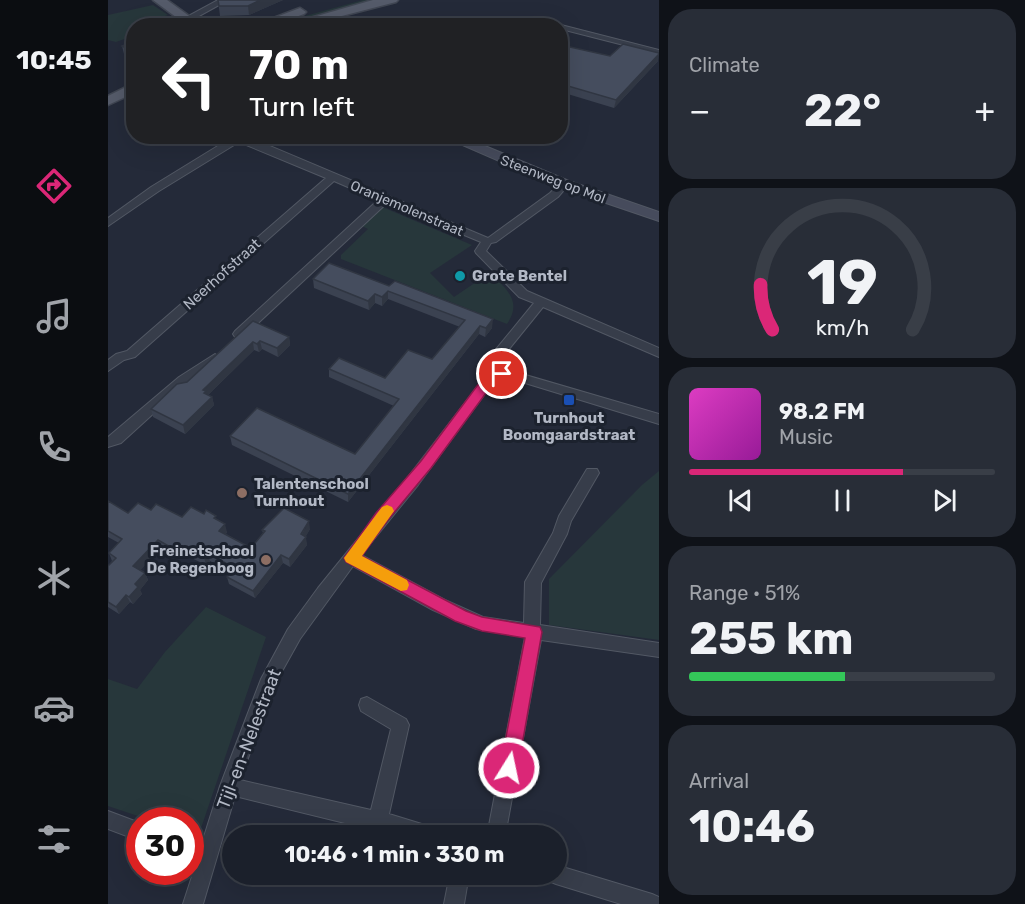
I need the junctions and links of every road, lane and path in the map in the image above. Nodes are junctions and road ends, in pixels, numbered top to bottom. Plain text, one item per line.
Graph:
1 (159, 0) edge
2 (224, 0) edge
3 (345, 0) edge
4 (392, 0) edge
5 (186, 18) edge
6 (198, 18) edge
7 (285, 18) edge
8 (314, 18) edge
9 (568, 29) edge
10 (659, 52) edge
11 (126, 77) edge
12 (108, 85) edge
13 (126, 91) edge
14 (108, 101) edge
15 (229, 144) edge
16 (256, 144) edge
17 (467, 144) edge
18 (333, 177) junction
19 (564, 184) junction
20 (385, 199) junction
21 (659, 217) edge
22 (110, 221) edge
23 (487, 241) junction
24 (540, 302) junction
25 (659, 353) edge
26 (108, 367) edge
27 (502, 374) junction
28 (659, 419) edge
29 (108, 441) edge
30 (592, 473) dead end
31 (352, 558) junction
32 (534, 632) junction
33 (659, 650) edge
34 (367, 705) dead end
35 (229, 786) junction
36 (108, 820) edge
37 (378, 821) junction
38 (392, 825) edge
39 (498, 825) edge
40 (126, 827) edge
41 (204, 840) edge
42 (567, 877) edge
43 (195, 885) edge
44 (458, 885) edge
45 (193, 904) edge
46 (454, 904) edge
47 (652, 904) edge

1 - 5 main road
2 - 6 street
3 - 7 main road
4 - 8 main road
9 - 10 street
11 - 12 main road
13 - 14 main road
15 - 22 street
16 - 18 street, Oranjemolenstraat
17 - 19 street, Steenweg op Mol
18 - 20 street, Oranjemolenstraat
18 - 26 street, Neerhofstraat
19 - 21 street, Steenweg op Mol
19 - 23 street
20 - 23 street, Oranjemolenstraat
20 - 29 street
23 - 24 street
24 - 25 street
24 - 27 street
27 - 28 street
27 - 31 street, Tijl-en-Nelestraat
30 - 32 street
31 - 32 street
31 - 35 street, Tijl-en-Nelestraat
32 - 33 street
32 - 39 street
34 - 37 street
35 - 37 street
35 - 41 street, Tijl-en-Nelestraat
36 - 40 street
37 - 38 street
42 - 47 street
43 - 45 street, Tijl-en-Nelestraat
44 - 46 street

